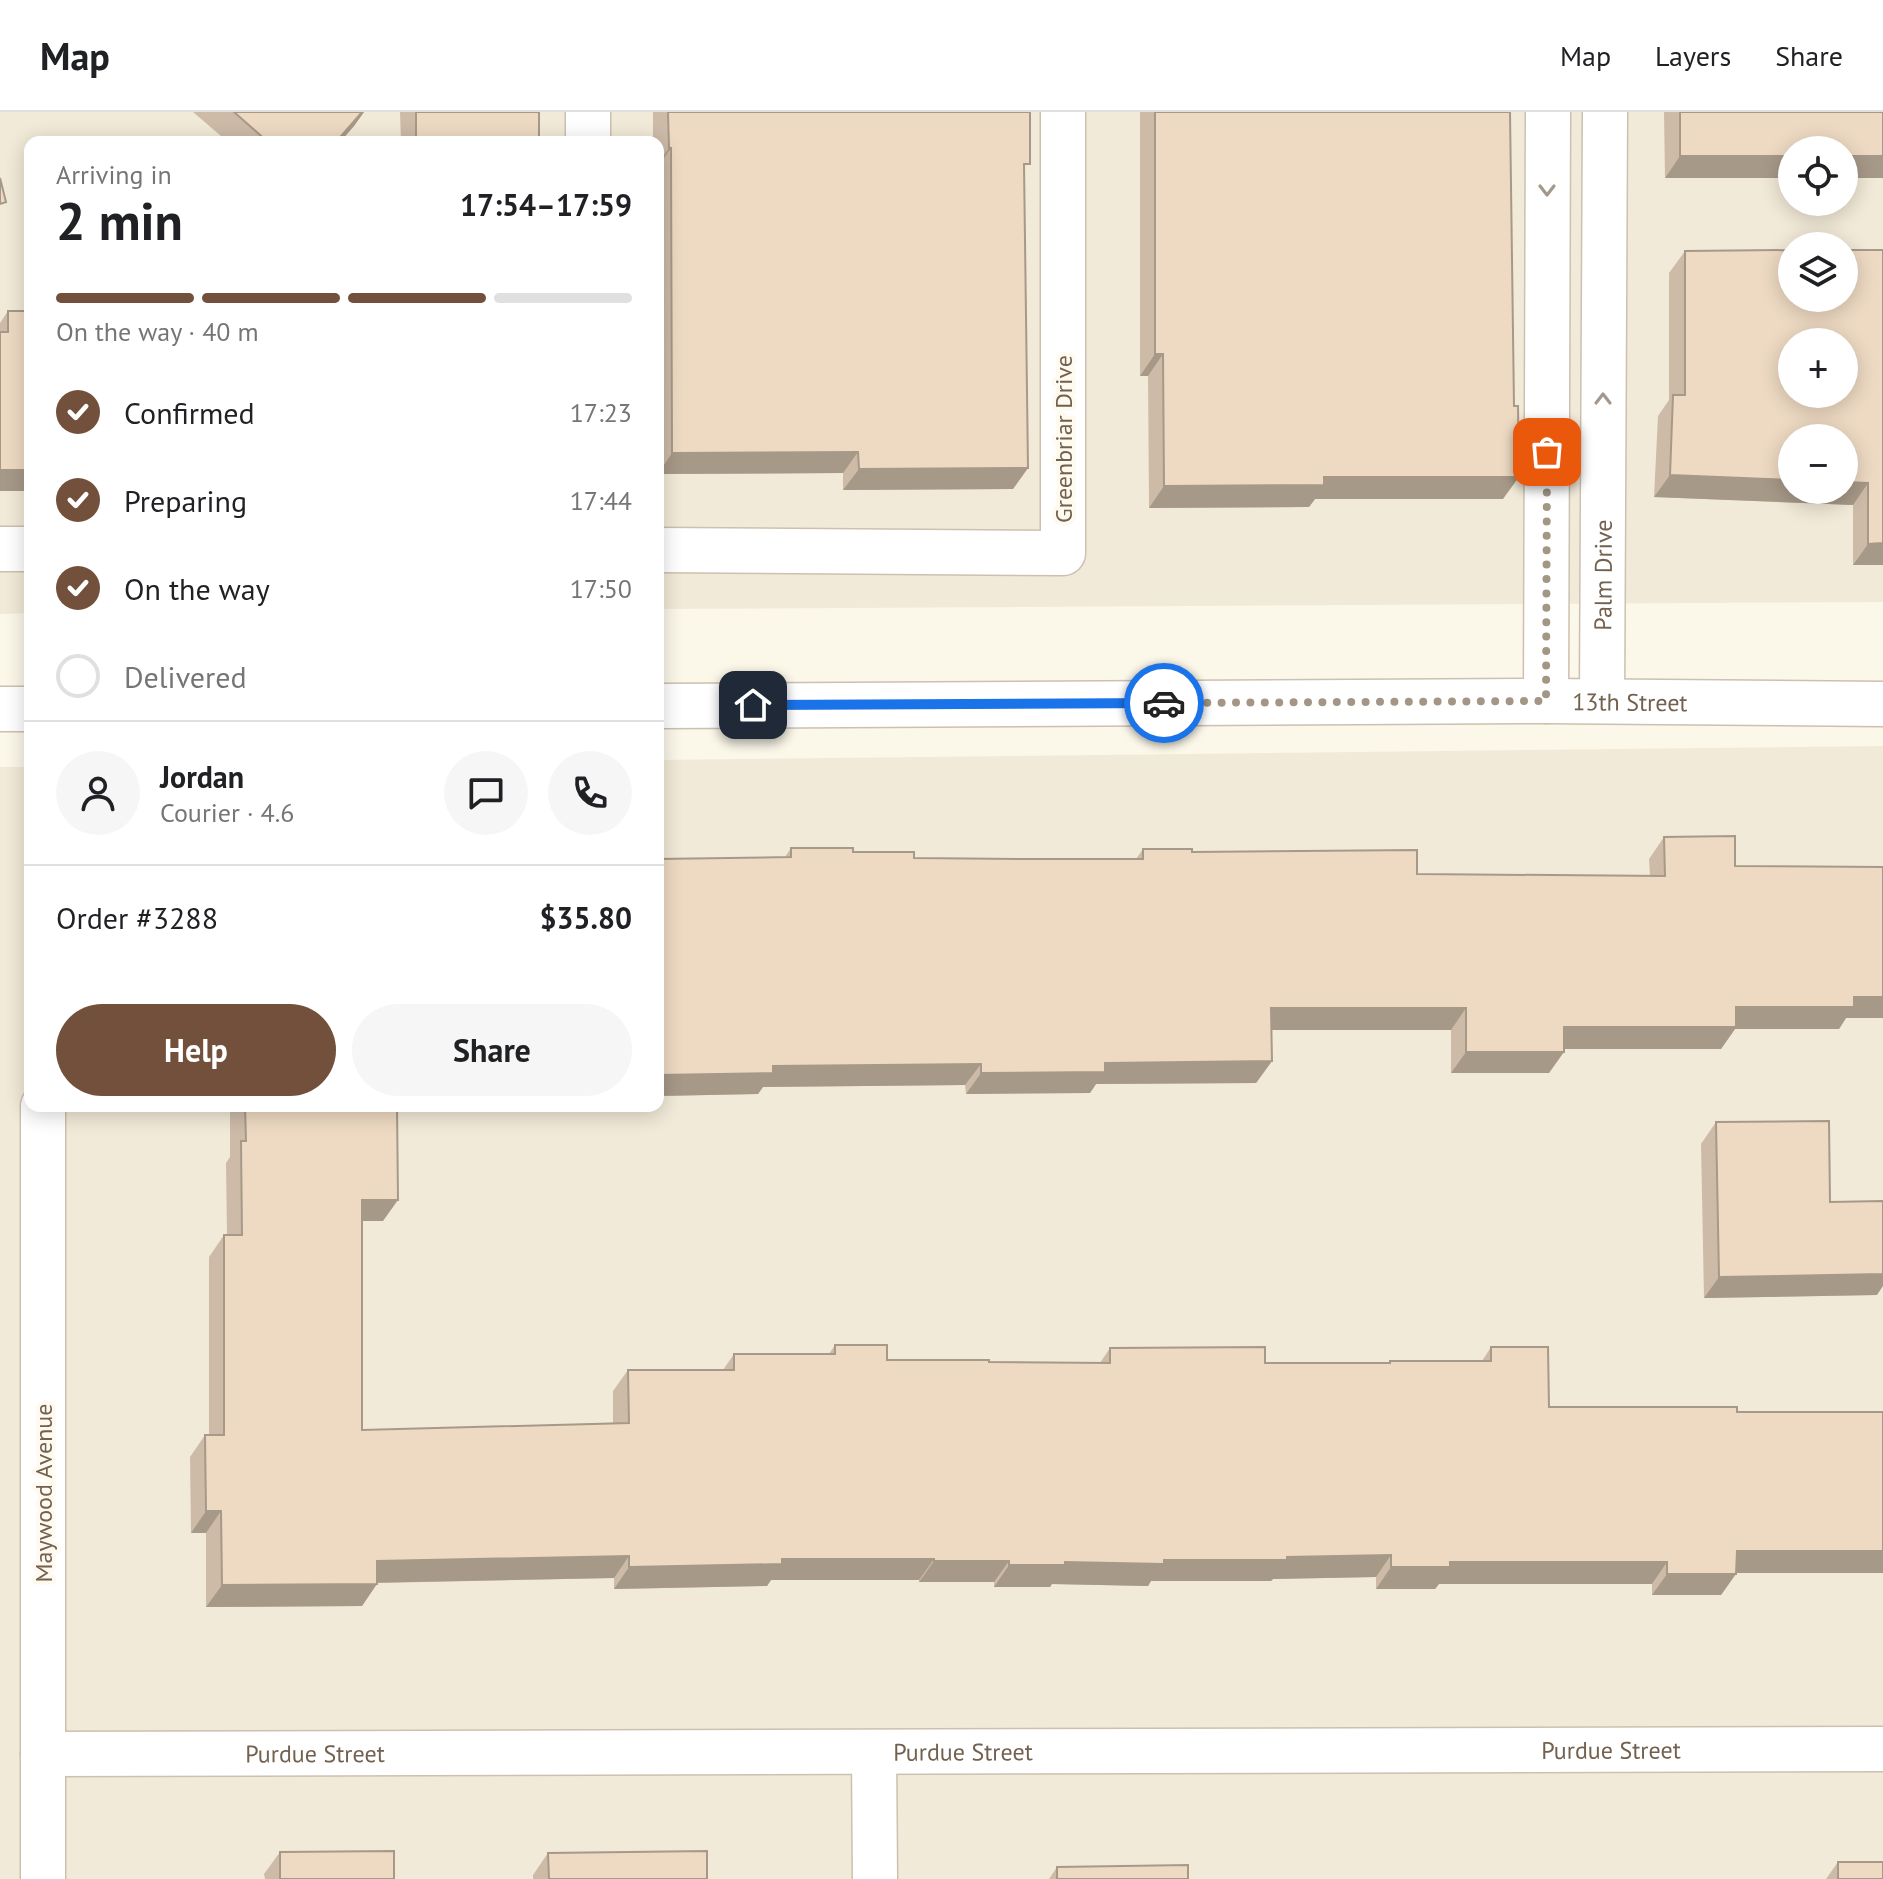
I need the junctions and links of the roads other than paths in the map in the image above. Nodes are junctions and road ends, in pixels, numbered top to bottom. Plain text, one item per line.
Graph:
1 (588, 112) edge
2 (1063, 112) edge
3 (1547, 130) edge
4 (1605, 130) edge
5 (588, 136) edge
6 (1604, 303) junction
7 (1547, 306) junction
8 (1603, 450) junction
9 (1547, 452) junction
10 (0, 549) edge
11 (24, 549) edge
12 (664, 550) edge
13 (1546, 701) junction
14 (1602, 701) junction
15 (1883, 704) edge
16 (664, 706) edge
17 (0, 709) edge
18 (24, 709) edge
19 (43, 1112) edge
20 (1883, 1749) edge
21 (874, 1753) junction
22 (43, 1754) junction
23 (43, 1879) edge
24 (875, 1879) edge

1 - 5 street
2 - 12 street, Greenbriar Drive
3 - 4 street, Palm Drive
3 -> 7 street, Palm Drive
4 - 6 street, Palm Drive
6 - 7 street
8 -> 6 street, Palm Drive
7 - 9 street, Palm Drive
8 - 9 street
8 - 14 street, Palm Drive
9 - 13 street, Palm Drive
10 - 11 street
13 - 14 street, 13th Street
13 - 16 street, 13th Street
14 - 15 street, 13th Street
17 - 18 street
19 - 22 street, Maywood Avenue
20 - 21 street, Purdue Street
21 - 22 street, Purdue Street
21 - 24 street
22 - 23 street, Maywood Avenue

